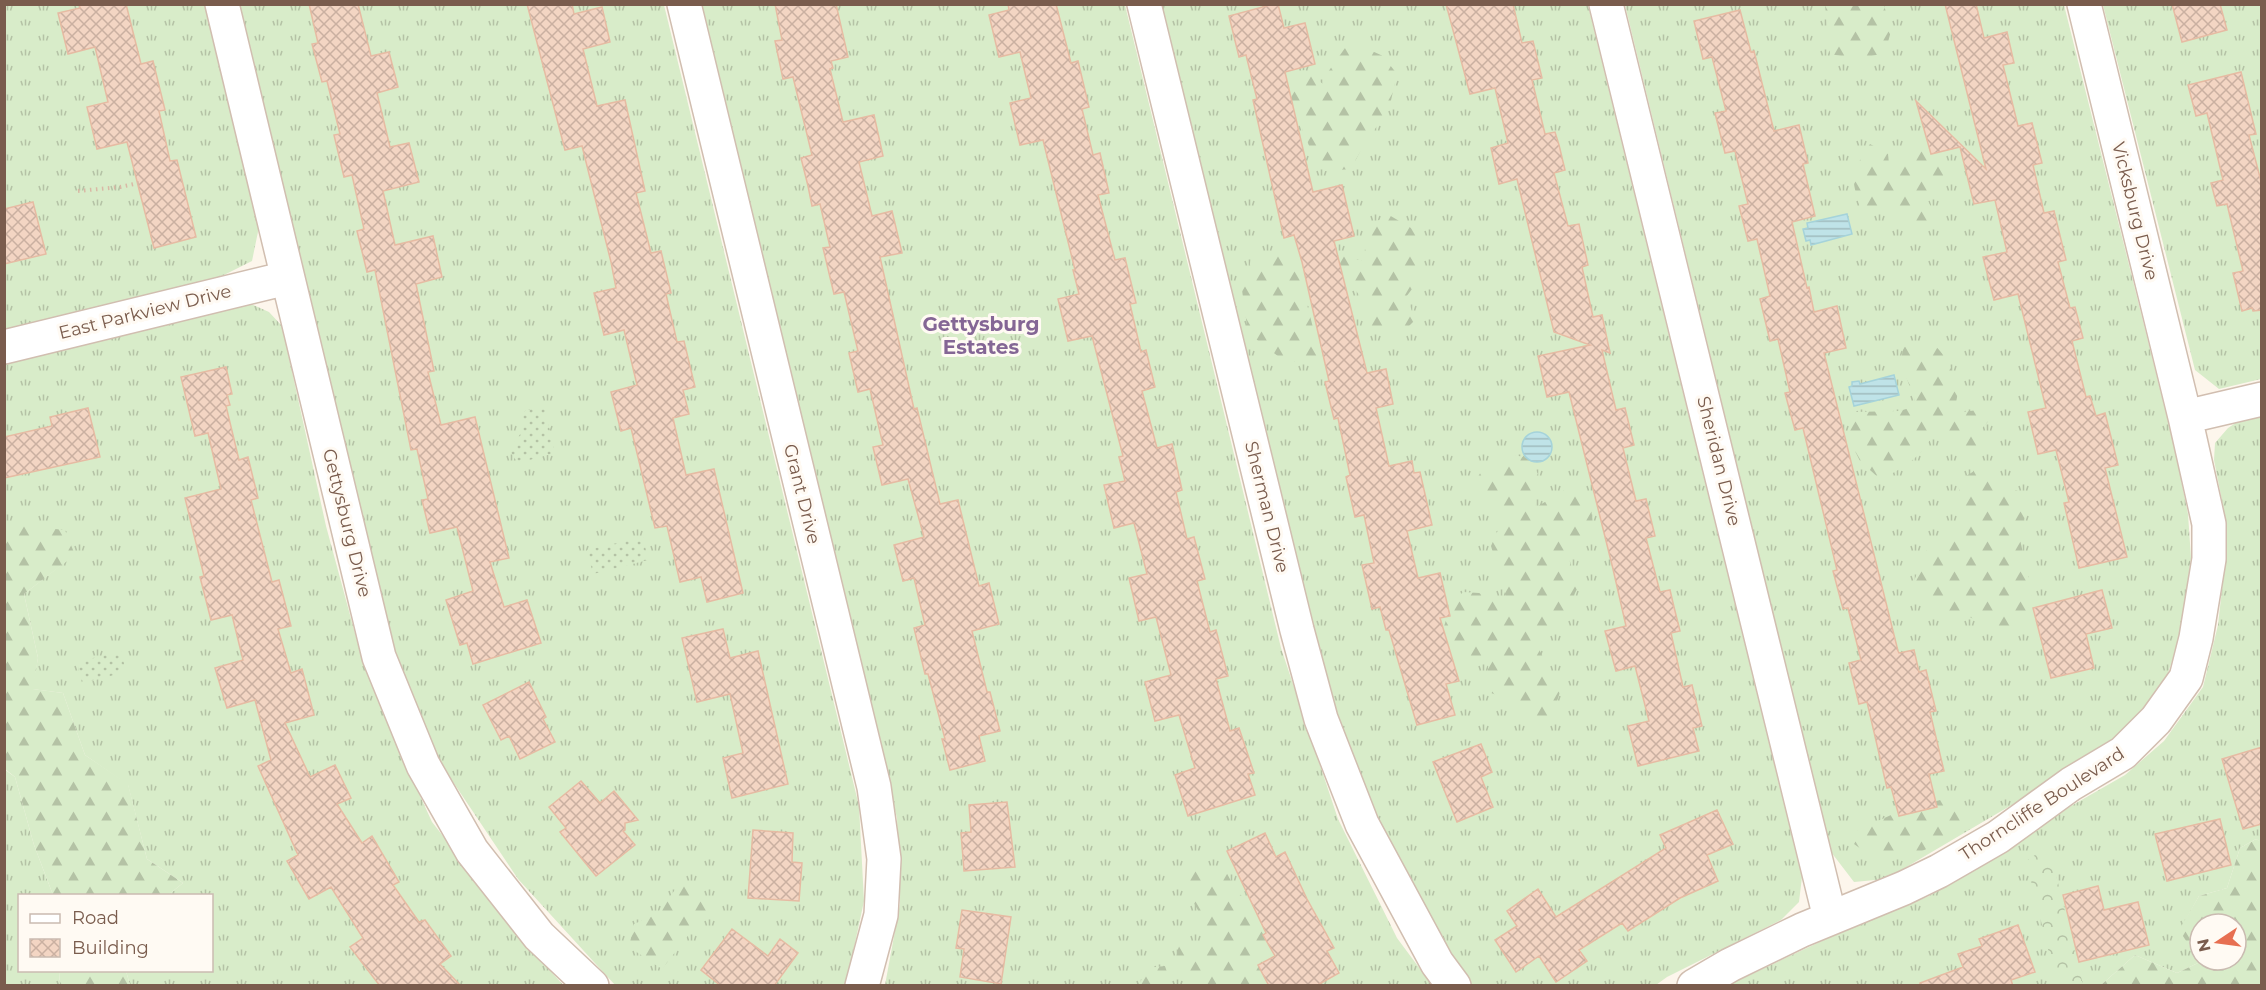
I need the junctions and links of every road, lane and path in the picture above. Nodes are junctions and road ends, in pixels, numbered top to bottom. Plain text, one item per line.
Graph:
1 (222, 4) edge
2 (684, 4) edge
3 (1144, 4) edge
4 (1606, 4) edge
5 (2084, 4) edge
6 (139, 183) dead end
7 (78, 192) dead end
8 (286, 278) junction
9 (4, 347) edge
10 (2262, 399) edge
11 (2185, 417) junction
12 (1830, 918) junction
13 (592, 986) edge
14 (862, 986) edge
15 (1454, 986) edge
16 (1694, 986) edge

1 - 8 street, Gettysburg Drive
2 - 14 street, Grant Drive
3 - 15 street, Sherman Drive
4 - 12 street, Sheridan Drive
5 - 11 street, Vicksburg Drive
6 - 7 path
8 - 9 street, East Parkview Drive
8 - 13 street, Gettysburg Drive
10 - 11 street
11 - 12 street, Thorncliffe Boulevard
12 - 16 street, Thorncliffe Boulevard

